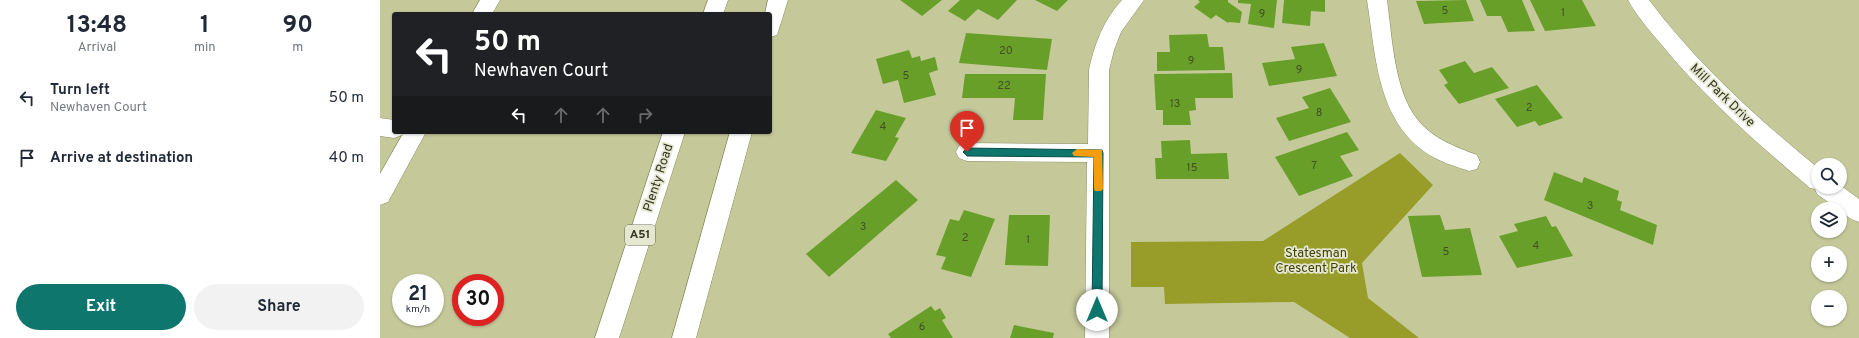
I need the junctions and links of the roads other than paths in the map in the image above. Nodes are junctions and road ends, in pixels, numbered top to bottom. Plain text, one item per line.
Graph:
1 (490, 0) edge
2 (718, 0) edge
3 (778, 0) edge
4 (1134, 0) edge
5 (1377, 0) edge
6 (1638, 0) edge
7 (483, 12) edge
8 (714, 12) edge
9 (772, 22) edge
10 (392, 116) edge
11 (380, 117) edge
12 (380, 127) edge
13 (392, 129) edge
14 (414, 134) edge
15 (673, 134) edge
16 (741, 134) edge
17 (967, 152) dead end
18 (1098, 153) junction
19 (1468, 162) dead end
20 (1811, 175) edge
21 (1835, 194) edge
22 (380, 195) edge
23 (1859, 212) edge
24 (607, 338) edge
25 (684, 338) edge
26 (1097, 338) edge

1 - 7 main road
2 - 8 main road
3 - 9 main road
4 - 18 main road
5 - 19 main road
6 - 20 main road, Mill Park Drive
10 - 11 main road
12 - 13 main road
14 - 22 main road
15 - 24 main road, Plenty Road / A51
16 - 25 main road
17 - 18 main road
18 - 26 main road
21 - 23 main road

